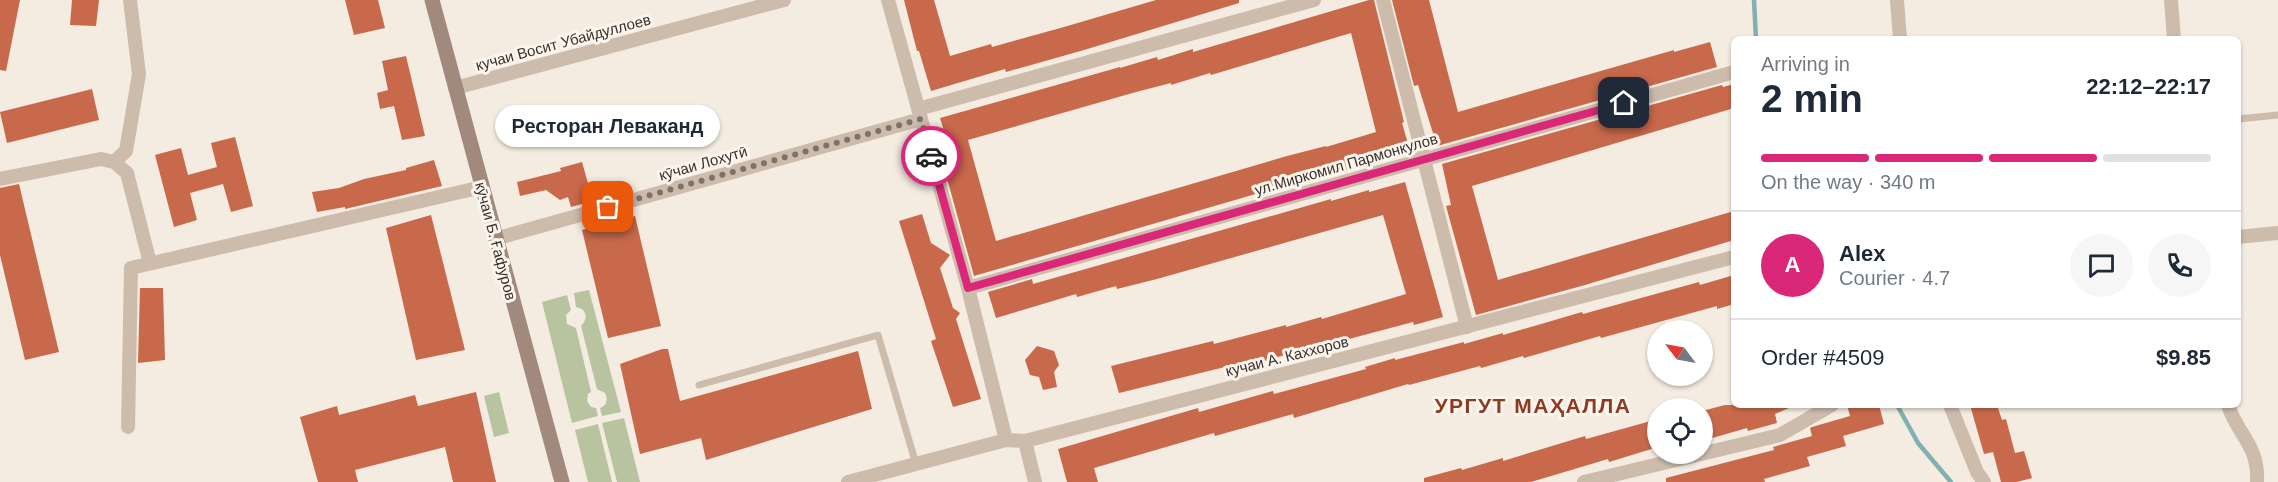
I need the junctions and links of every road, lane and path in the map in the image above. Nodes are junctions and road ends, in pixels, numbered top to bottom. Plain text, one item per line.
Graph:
1 (130, 0) edge
2 (432, 0) edge
3 (784, 0) edge
4 (888, 0) edge
5 (1314, 0) edge
6 (1383, 0) edge
7 (1897, 0) edge
8 (2171, 0) edge
9 (1900, 36) edge
10 (2174, 36) edge
11 (1731, 73) edge
12 (455, 88) junction
13 (919, 114) junction
14 (2278, 115) edge
15 (2241, 119) edge
16 (1425, 159) junction
17 (114, 162) junction
18 (0, 179) edge
19 (482, 187) junction
20 (2278, 233) edge
21 (2241, 237) edge
22 (495, 239) junction
23 (1731, 257) edge
24 (150, 263) junction
25 (968, 288) junction
26 (1467, 327) junction
27 (699, 385) dead end
28 (1827, 408) edge
29 (1951, 408) edge
30 (2229, 408) edge
31 (128, 427) dead end
32 (1006, 440) junction
33 (1025, 441) junction
34 (916, 464) junction
35 (562, 482) edge
36 (848, 482) edge
37 (1035, 482) edge
38 (1584, 482) edge
39 (1984, 482) edge
40 (2257, 482) edge

1 - 17 street
2 - 12 street, кӯчаи Б. Ғафуров
3 - 12 street, кучаи Восит Убайдуллоев
4 - 13 street
5 - 13 street, кӯчаи Лохутӣ
6 - 16 street
7 - 9 street
8 - 10 street
11 - 16 street, ул.Миркомил Пармонкулов
12 - 19 street, кӯчаи Б. Ғафуров
13 - 22 street, кӯчаи Лохутӣ
13 - 25 street
14 - 15 lane
16 - 25 street, ул.Миркомил Пармонкулов
16 - 26 street
17 - 18 street
17 - 24 street
19 - 22 street, кӯчаи Б. Ғафуров
19 - 24 street
20 - 21 street
22 - 35 street, кӯчаи Б. Ғафуров
23 - 26 street, кучаи А. Каххоров
24 - 31 street
25 - 32 street
26 - 33 street, кучаи А. Каххоров
27 - 34 lane
28 - 38 street
29 - 39 street
30 - 40 street
32 - 33 street, кучаи А. Каххоров
32 - 34 street, кучаи А. Каххоров
33 - 37 street
34 - 36 street, кучаи А. Каххоров

